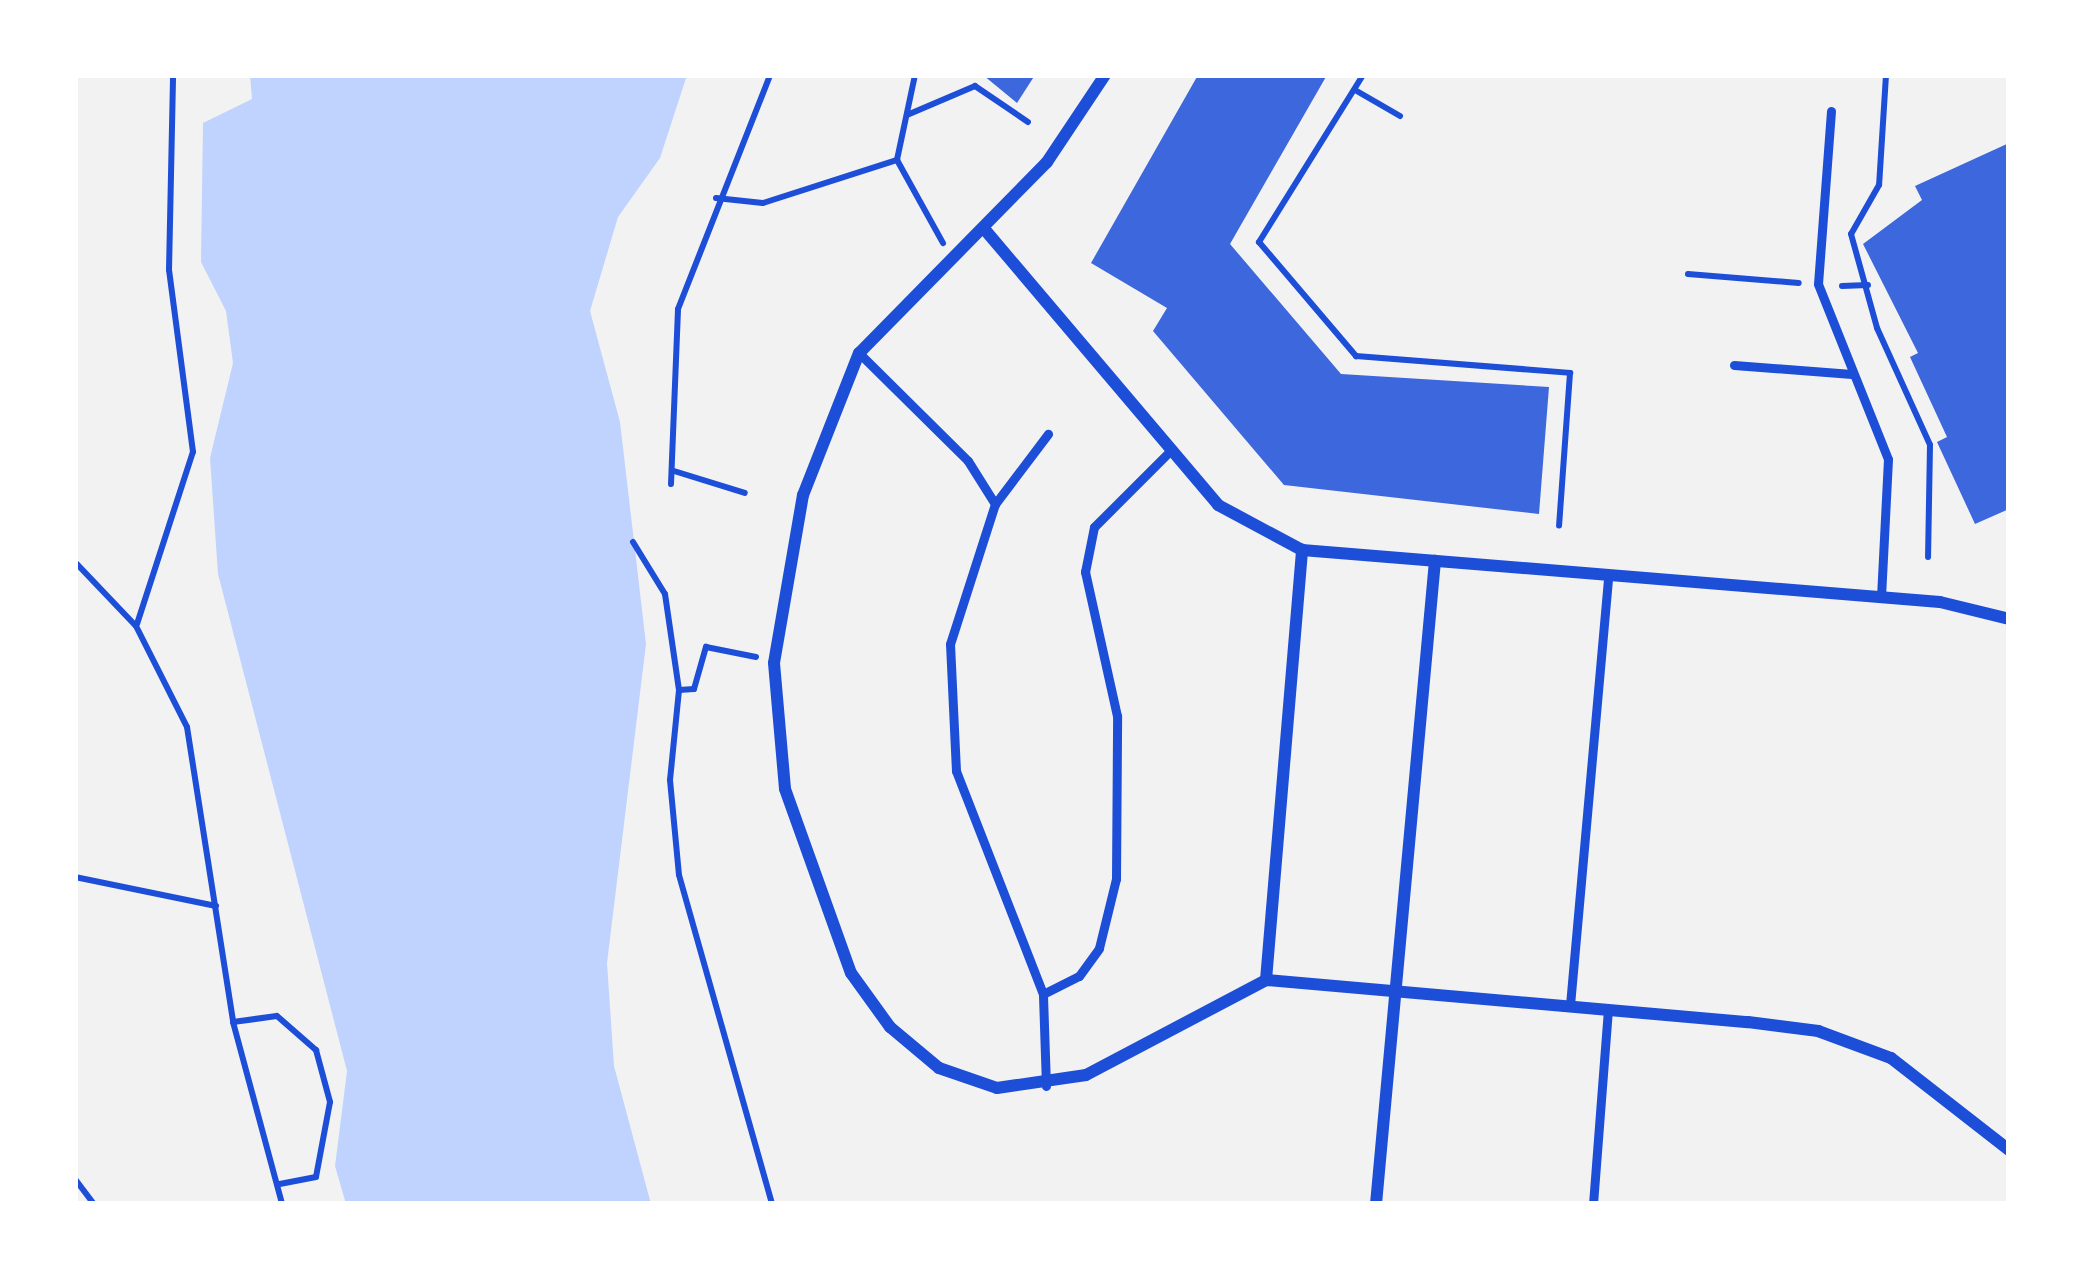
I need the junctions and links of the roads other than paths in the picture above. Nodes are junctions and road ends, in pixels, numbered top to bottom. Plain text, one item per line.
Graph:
1 (1105, 75) edge
2 (1831, 111) dead end
3 (986, 231) junction
4 (859, 353) junction
5 (1734, 364) dead end
6 (1852, 374) junction
7 (1048, 434) dead end
8 (1170, 452) junction
9 (995, 503) junction
10 (1302, 550) junction
11 (1435, 561) junction
12 (1608, 576) junction
13 (1880, 597) junction
14 (2009, 619) edge
15 (1266, 980) junction
16 (1400, 992) junction
17 (1042, 994) junction
18 (1570, 1005) junction
19 (1608, 1009) junction
20 (1046, 1086) junction
21 (2009, 1150) edge
22 (1376, 1204) edge
23 (1594, 1204) edge

1 - 3 street
2 - 6 lane
3 - 4 street
3 - 8 street
4 - 9 lane
4 - 20 street
5 - 6 lane
6 - 13 lane
7 - 9 lane
8 - 10 street
8 - 17 lane
9 - 17 lane
10 - 11 street
10 - 15 street
11 - 12 street
11 - 16 street
12 - 13 street
12 - 18 lane
13 - 14 street
15 - 16 street
15 - 20 street
16 - 18 street
16 - 22 street
17 - 20 lane
18 - 19 street
19 - 21 street
19 - 23 lane

